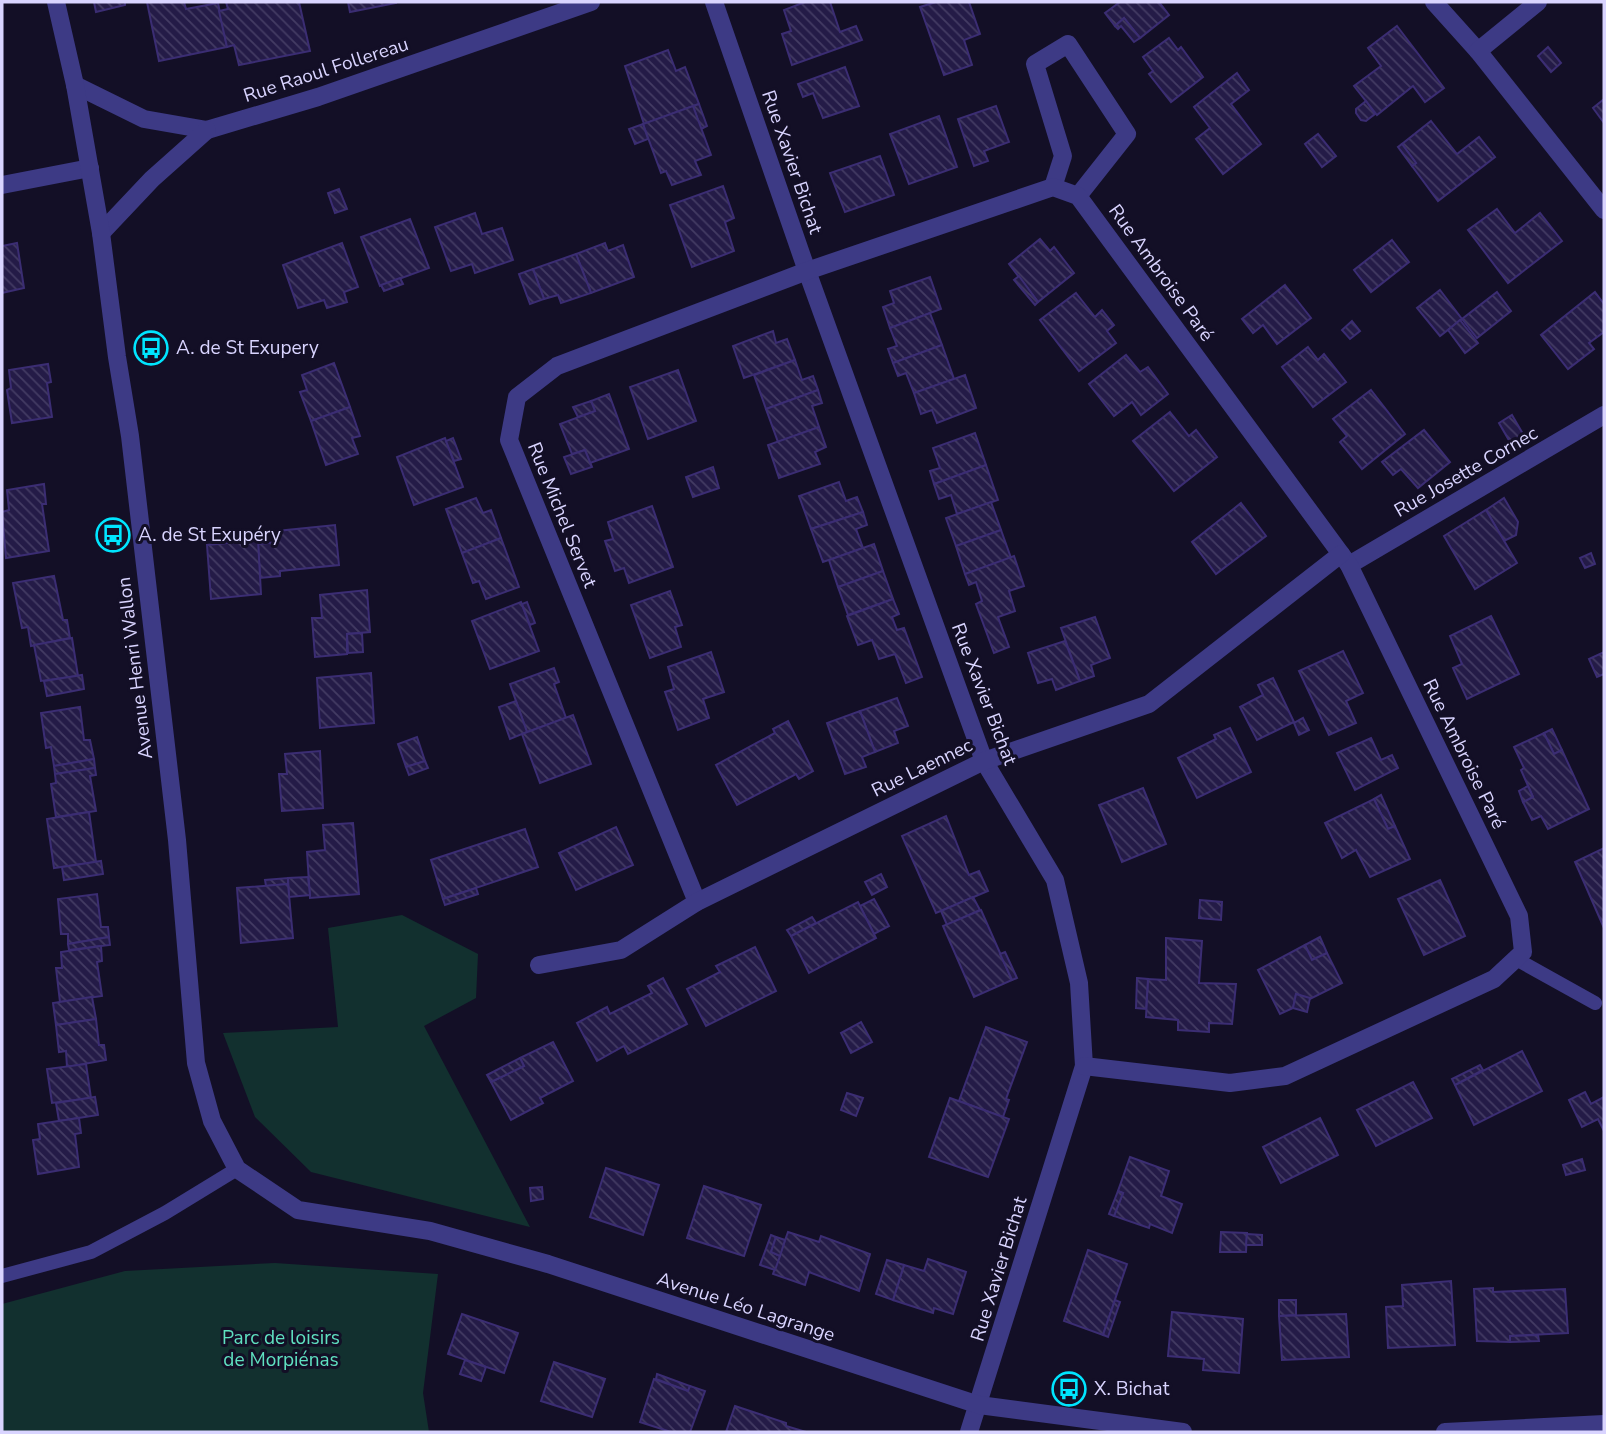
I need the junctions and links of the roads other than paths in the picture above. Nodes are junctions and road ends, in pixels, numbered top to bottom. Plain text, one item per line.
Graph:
1 (56, 2) edge
2 (591, 2) edge
3 (714, 2) edge
4 (1434, 2) edge
5 (1538, 2) edge
6 (1478, 51) junction
7 (75, 85) junction
8 (206, 130) junction
9 (90, 168) junction
10 (2, 185) edge
11 (1053, 187) junction
12 (1078, 196) junction
13 (1604, 210) edge
14 (101, 233) junction
15 (807, 271) junction
16 (1604, 415) edge
17 (1345, 559) junction
18 (984, 761) junction
19 (697, 902) junction
20 (1516, 959) junction
21 (539, 965) dead end
22 (1595, 1003) dead end
23 (1084, 1066) junction
24 (237, 1169) junction
25 (298, 1210) joint
26 (2, 1276) edge
27 (979, 1405) junction
28 (1604, 1424) edge
29 (970, 1432) edge
30 (1183, 1432) edge
31 (1445, 1432) edge

1 - 7 street, Avenue Henri Wallon
2 - 8 street, Rue Raoul Follereau
3 - 15 street, Rue Xavier Bichat
4 - 6 street
5 - 6 street
6 - 13 street
7 - 8 street, Rue Raoul Follereau
7 - 9 street, Avenue Henri Wallon
8 - 14 street
9 - 10 street
9 - 14 street, Avenue Henri Wallon
11 - 12 street
11 - 12 street
11 - 15 street
12 - 17 street, Rue Ambroise Paré
14 - 24 street, Avenue Henri Wallon
15 - 18 street, Rue Xavier Bichat
15 - 19 street, Rue Michel Servet
16 - 17 street, Rue Josette Cornec
17 - 18 street, Rue Laennec
17 - 20 street, Rue Ambroise Paré
18 - 19 street, Rue Laennec
18 - 23 street, Rue Xavier Bichat
19 - 21 street, Rue Laennec
20 - 22 lane
20 - 23 street
23 - 27 street, Rue Xavier Bichat
24 - 25 street, Avenue Henri Wallon
24 - 26 lane
25 - 27 street, Avenue Léo Lagrange
27 - 29 street, Rue Xavier Bichat
27 - 30 street, Avenue Léo Lagrange
28 - 31 street

